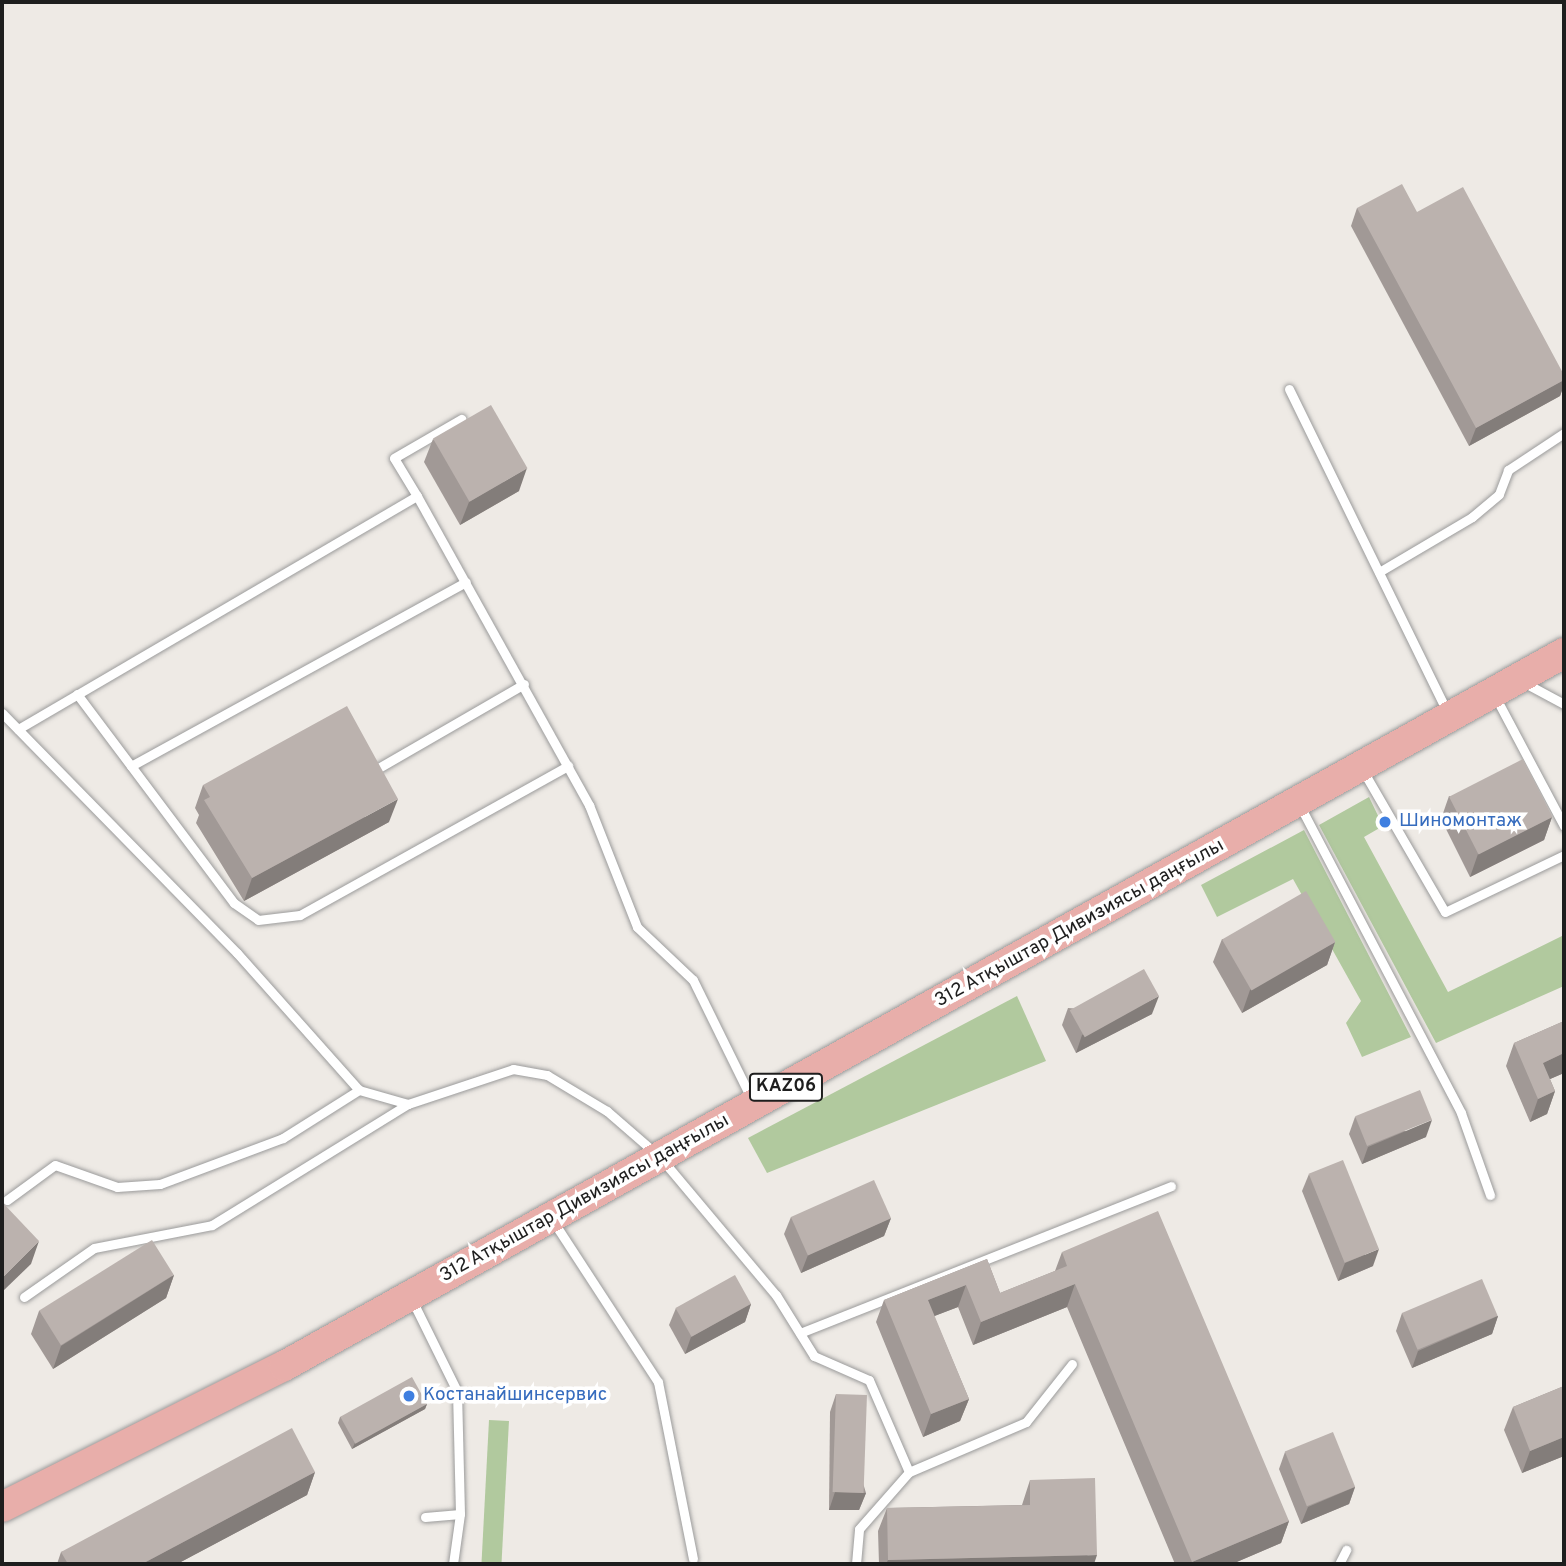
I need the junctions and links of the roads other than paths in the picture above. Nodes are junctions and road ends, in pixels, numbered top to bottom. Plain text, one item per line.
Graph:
1 (1289, 389) dead end
2 (461, 419) edge
3 (1564, 433) edge
4 (417, 496) junction
5 (1379, 572) junction
6 (466, 582) junction
7 (1564, 653) edge
8 (524, 684) junction
9 (1506, 686) junction
10 (77, 694) junction
11 (1564, 704) edge
12 (3, 716) edge
13 (1450, 718) junction
14 (18, 729) junction
15 (131, 766) junction
16 (568, 766) junction
17 (1362, 767) junction
18 (375, 770) edge
19 (1298, 803) junction
20 (1564, 826) edge
21 (1564, 855) edge
22 (359, 1090) junction
23 (408, 1104) junction
24 (755, 1104) junction
25 (660, 1157) junction
26 (1171, 1186) dead end
27 (1490, 1195) dead end
28 (7, 1199) dead end
29 (552, 1219) junction
30 (410, 1296) junction
31 (24, 1297) dead end
32 (800, 1333) junction
33 (1072, 1364) dead end
34 (909, 1472) junction
35 (2, 1507) edge
36 (460, 1514) junction
37 (425, 1517) dead end
38 (1346, 1550) dead end
39 (693, 1559) dead end
40 (453, 1564) edge
41 (856, 1564) edge
42 (1339, 1564) edge

1 - 5 lane
2 - 4 lane
3 - 5 lane
4 - 6 lane
4 - 10 lane
5 - 13 lane
6 - 8 lane
6 - 15 lane
7 - 9 highway, 312 Атқыштар Дивизиясы даңғылы / KАZ06
8 - 16 lane
8 - 18 lane
9 - 11 lane
9 - 13 highway, 312 Атқыштар Дивизиясы даңғылы / KАZ06
9 - 20 lane
10 - 14 lane
10 - 15 lane
12 - 14 lane
13 - 17 highway, 312 Атқыштар Дивизиясы даңғылы / KАZ06
14 - 22 lane
15 - 16 lane
16 - 24 lane
17 - 19 highway, 312 Атқыштар Дивизиясы даңғылы / KАZ06
17 - 21 lane
19 - 24 highway, 312 Атқыштар Дивизиясы даңғылы / KАZ06
19 - 27 lane
22 - 23 lane
22 - 28 lane
23 - 25 lane
23 - 31 lane
24 - 25 highway, 312 Атқыштар Дивизиясы даңғылы / KАZ06
25 - 29 highway, 312 Атқыштар Дивизиясы даңғылы / KАZ06
25 - 32 lane
26 - 32 lane
29 - 30 highway, 312 Атқыштар Дивизиясы даңғылы / KАZ06
29 - 39 lane
30 - 35 highway, 312 Атқыштар Дивизиясы даңғылы / KАZ06
30 - 36 lane
32 - 34 lane
33 - 34 lane
34 - 41 lane
36 - 37 lane
36 - 40 lane
38 - 42 lane

